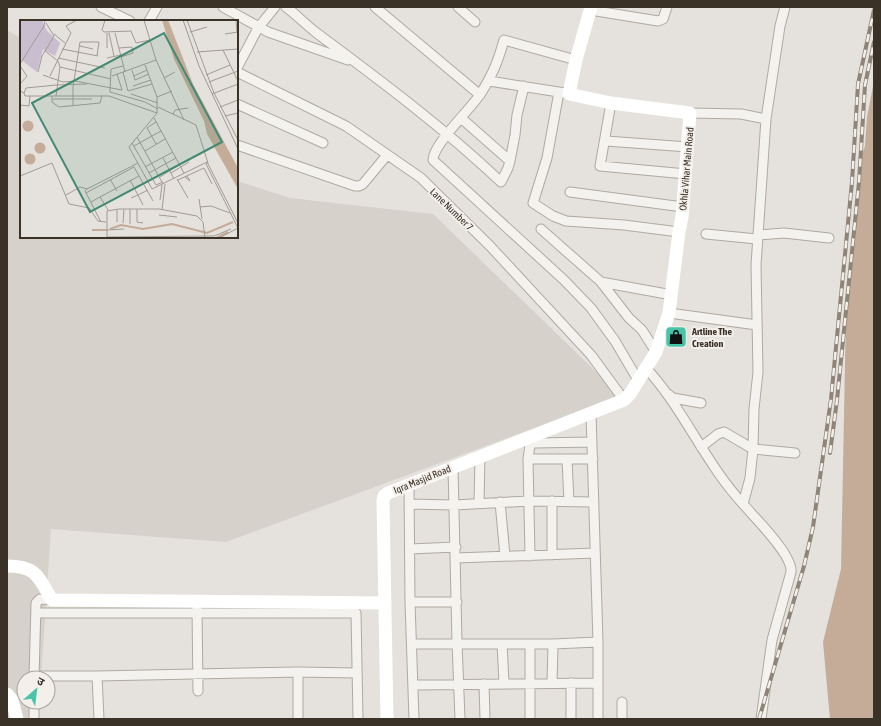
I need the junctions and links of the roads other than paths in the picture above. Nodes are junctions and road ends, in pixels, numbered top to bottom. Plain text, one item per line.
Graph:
1 (102, 7) edge
2 (157, 7) edge
3 (223, 7) edge
4 (275, 7) edge
5 (286, 7) edge
6 (375, 7) edge
7 (458, 7) edge
8 (666, 7) edge
9 (785, 7) edge
10 (590, 9) edge
11 (127, 20) edge
12 (150, 20) edge
13 (475, 22) dead end
14 (258, 28) junction
15 (576, 60) junction
16 (357, 63) junction
17 (238, 66) edge
18 (238, 72) edge
19 (489, 81) junction
20 (524, 86) junction
21 (564, 93) junction
22 (480, 95) junction
23 (611, 103) junction
24 (238, 104) edge
25 (690, 113) junction
26 (461, 118) junction
27 (766, 119) junction
28 (447, 135) junction
29 (606, 141) junction
30 (323, 143) dead end
31 (238, 145) edge
32 (688, 147) junction
33 (387, 155) junction
34 (510, 161) junction
35 (686, 174) junction
36 (570, 192) dead end
37 (683, 207) junction
38 (541, 229) dead end
39 (679, 232) junction
40 (706, 234) dead end
41 (758, 237) junction
42 (829, 238) dead end
43 (601, 282) junction
44 (672, 295) junction
45 (669, 313) junction
46 (757, 325) junction
47 (656, 352) junction
48 (646, 368) junction
49 (638, 380) junction
50 (667, 394) junction
51 (624, 400) junction
52 (701, 403) dead end
53 (591, 413) junction
54 (592, 442) junction
55 (700, 447) junction
56 (753, 448) junction
57 (795, 453) dead end
58 (480, 456) junction
59 (528, 459) junction
60 (567, 459) junction
61 (593, 459) junction
62 (453, 467) junction
63 (409, 484) junction
64 (529, 501) junction
65 (552, 501) junction
66 (500, 502) junction
67 (569, 502) junction
68 (594, 502) junction
69 (479, 503) junction
70 (409, 504) junction
71 (743, 504) junction
72 (454, 505) junction
73 (456, 547) junction
74 (410, 549) junction
75 (595, 553) junction
76 (552, 555) junction
77 (505, 556) junction
78 (530, 556) junction
79 (456, 558) junction
80 (7, 566) edge
81 (52, 600) junction
82 (410, 602) junction
83 (457, 602) junction
84 (385, 603) junction
85 (197, 608) junction
86 (36, 613) junction
87 (598, 642) junction
88 (457, 643) junction
89 (412, 644) junction
90 (502, 644) junction
91 (530, 644) junction
92 (553, 644) junction
93 (34, 670) edge
94 (298, 672) junction
95 (357, 673) junction
96 (198, 675) junction
97 (97, 676) junction
98 (56, 677) edge
99 (504, 683) junction
100 (530, 683) junction
101 (552, 683) junction
102 (571, 683) junction
103 (598, 683) junction
104 (459, 684) junction
105 (484, 684) junction
106 (413, 685) junction
107 (198, 691) dead end
108 (7, 694) edge
109 (622, 702) dead end
110 (17, 719) edge
111 (99, 719) edge
112 (298, 719) edge
113 (358, 719) edge
114 (387, 719) edge
115 (414, 719) edge
116 (460, 719) edge
117 (485, 719) edge
118 (530, 719) edge
119 (572, 719) edge
120 (598, 719) edge
121 (622, 719) edge
122 (761, 719) edge

1 - 11 street
2 - 12 street
3 - 14 street
4 - 14 street
5 - 16 street
6 - 22 street
7 - 13 street
8 - 10 street
9 - 27 street
10 - 15 street
14 - 16 street
14 - 17 street
15 - 19 street
15 - 21 street
16 - 28 street
18 - 33 street, Lane Number 7
19 - 20 street
19 - 22 street
20 - 21 street
20 - 34 street
21 - 23 street, Okhla Vihar Main Road
21 - 39 street
22 - 26 street
23 - 25 street, Okhla Vihar Main Road
23 - 29 street
24 - 30 street
25 - 27 street
25 - 32 street, Okhla Vihar Main Road
26 - 28 street
26 - 34 street
27 - 41 street
28 - 34 street
28 - 49 street
29 - 32 street
29 - 35 street
31 - 33 street
32 - 35 street, Okhla Vihar Main Road
33 - 51 street, Lane Number 7
35 - 37 street, Okhla Vihar Main Road
36 - 37 street
37 - 39 street, Okhla Vihar Main Road
38 - 43 street
39 - 44 street, Okhla Vihar Main Road
40 - 41 street
41 - 42 street
41 - 46 street
43 - 44 street
43 - 47 street
44 - 45 street, Okhla Vihar Main Road
45 - 46 street
45 - 47 street, Okhla Vihar Main Road
46 - 56 street
47 - 48 street, Okhla Vihar Main Road
48 - 49 street, Okhla Vihar Main Road
48 - 50 street
49 - 51 street, Okhla Vihar Main Road
50 - 52 street
50 - 55 street
51 - 53 street, Iqra Masjid Road
53 - 54 street
53 - 58 street, Iqra Masjid Road
54 - 59 street
54 - 61 street
55 - 56 street
55 - 71 street
56 - 57 street
56 - 71 street
58 - 62 street, Iqra Masjid Road
58 - 69 street
59 - 60 street
59 - 64 street
60 - 61 street
60 - 67 street
61 - 68 street
62 - 63 street, Iqra Masjid Road
62 - 72 street
63 - 70 street
63 - 84 street, Iqra Masjid Road
64 - 65 street
64 - 66 street
64 - 78 street
65 - 67 street
65 - 76 street
66 - 69 street
66 - 77 street
67 - 68 street
68 - 75 street
69 - 72 street
70 - 72 street
70 - 74 street
71 - 122 street
72 - 73 street
73 - 74 street
73 - 79 street
74 - 82 street
75 - 76 street
75 - 87 street
76 - 78 street
77 - 78 street
77 - 79 street
79 - 83 street
80 - 81 street
81 - 85 street
81 - 86 street
82 - 83 street
82 - 89 street
83 - 88 street
84 - 85 street
84 - 114 street, Iqra Masjid Road
85 - 86 street
85 - 95 street
85 - 96 street
86 - 93 street
87 - 92 street
87 - 103 street
88 - 89 street
88 - 90 street
88 - 104 street
89 - 106 street
90 - 91 street
90 - 99 street
91 - 92 street
91 - 100 street
92 - 101 street
94 - 95 street
94 - 96 street
94 - 112 street
95 - 113 street
96 - 97 street
96 - 107 street
97 - 98 street
97 - 111 street
99 - 100 street
99 - 105 street
100 - 101 street
100 - 118 street
101 - 102 street
102 - 103 street
102 - 119 street
103 - 120 street
104 - 105 street
104 - 106 street
104 - 116 street
105 - 117 street
106 - 115 street
108 - 110 street
109 - 121 street

